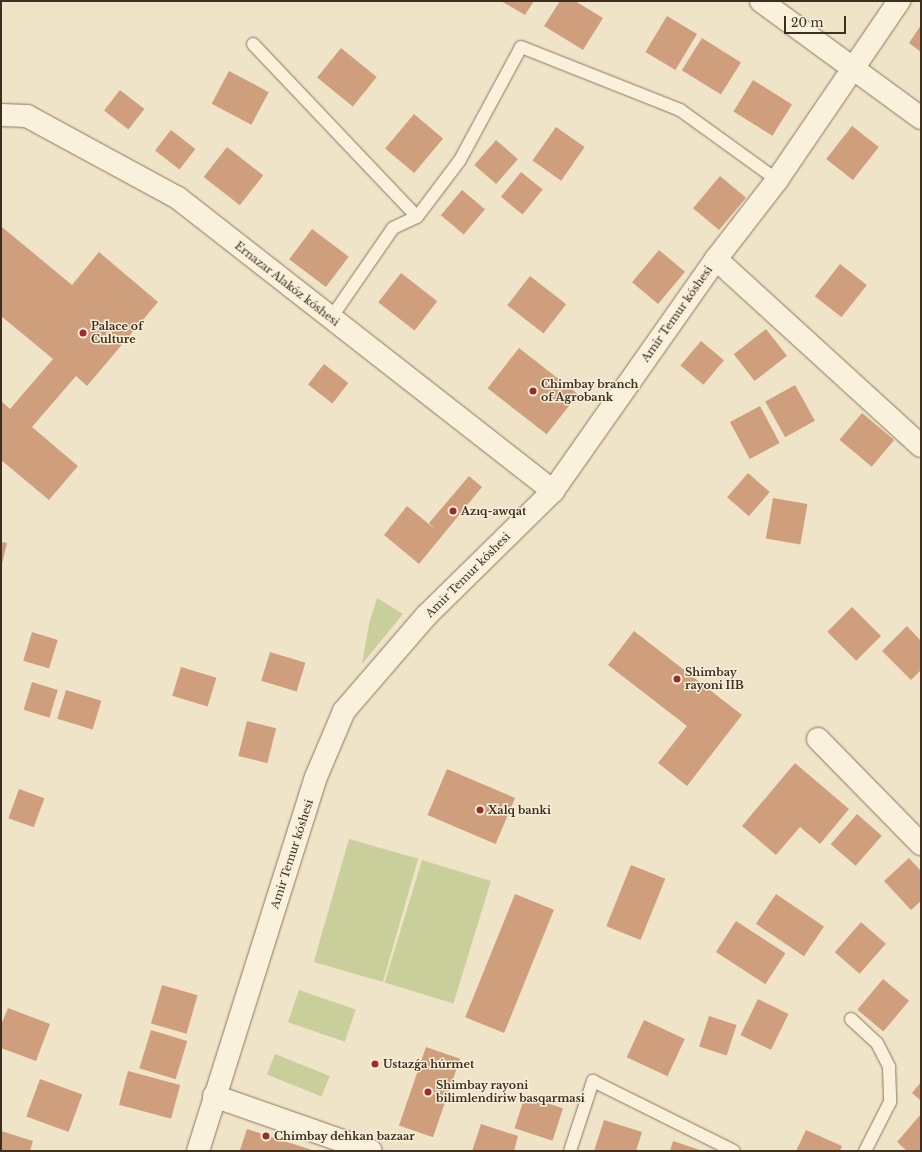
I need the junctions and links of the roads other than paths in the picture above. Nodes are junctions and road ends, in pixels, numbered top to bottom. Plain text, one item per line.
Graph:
1 (761, 1) edge
2 (899, 1) edge
3 (253, 44) dead end
4 (853, 66) junction
5 (1, 115) edge
6 (921, 118) edge
7 (777, 180) junction
8 (417, 217) junction
9 (716, 259) junction
10 (331, 318) junction
11 (921, 446) edge
12 (553, 492) junction
13 (818, 740) dead end
14 (921, 844) edge
15 (851, 1019) dead end
16 (214, 1096) junction
17 (198, 1151) edge
18 (371, 1151) edge
19 (570, 1151) edge
20 (734, 1151) edge
21 (865, 1151) edge

1 - 4 street
2 - 4 street, Amir Temur kóshesi
3 - 8 lane
4 - 6 street
4 - 7 street, Amir Temur kóshesi
5 - 10 street, Ernazar Alakóz kóshesi
7 - 8 lane
7 - 9 street, Amir Temur kóshesi
8 - 10 lane
9 - 11 street
9 - 12 street, Amir Temur kóshesi
10 - 12 street, Ernazar Alakóz kóshesi
12 - 16 street, Amir Temur kóshesi
13 - 14 street
15 - 21 lane
16 - 17 street, Amir Temur kóshesi
16 - 18 street
19 - 20 lane

